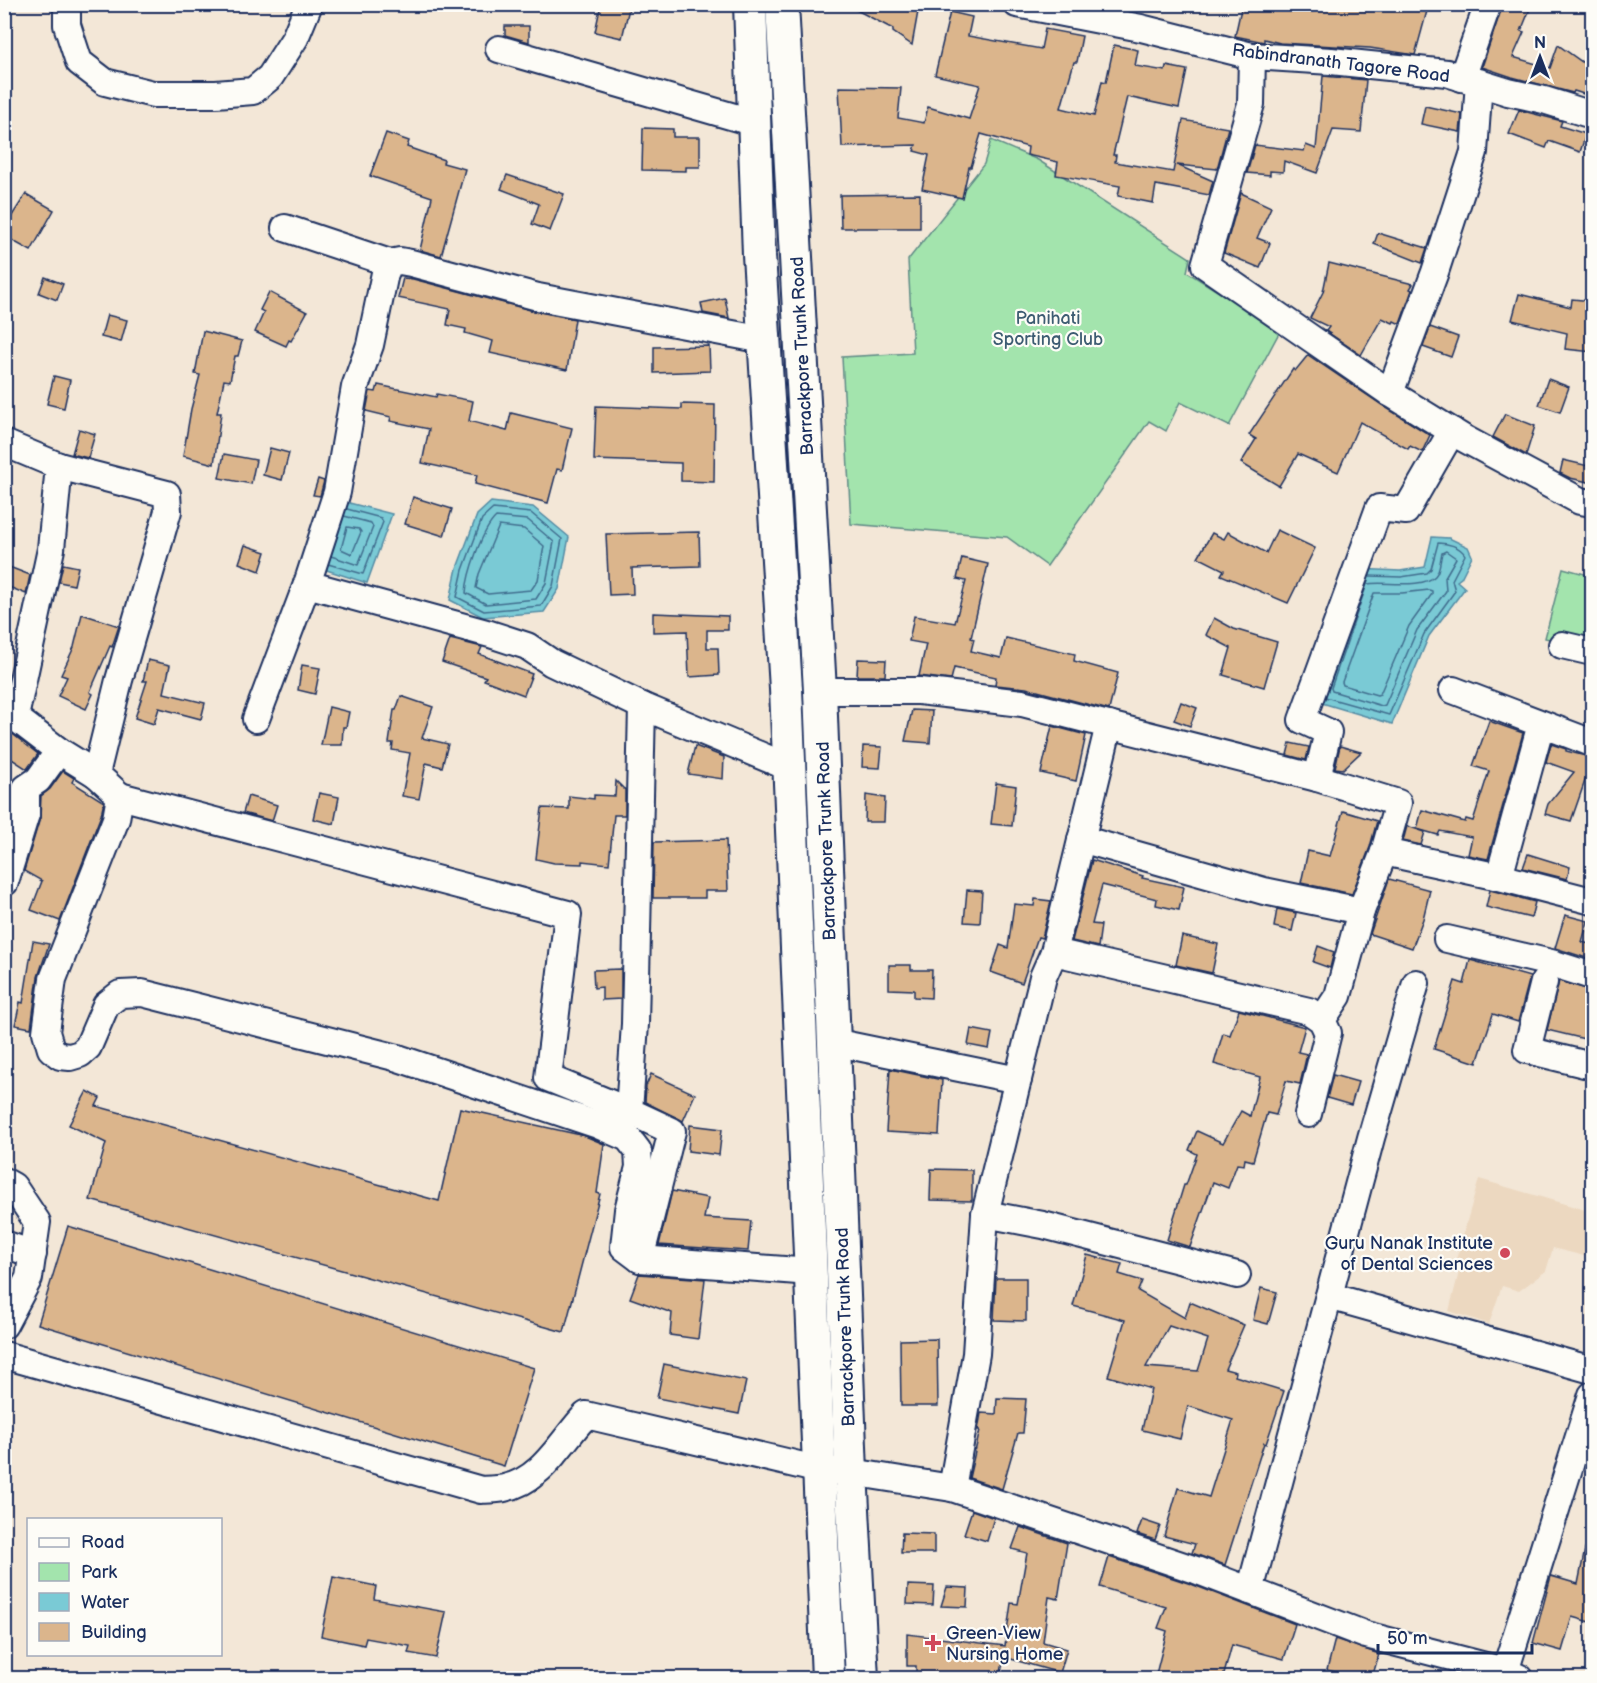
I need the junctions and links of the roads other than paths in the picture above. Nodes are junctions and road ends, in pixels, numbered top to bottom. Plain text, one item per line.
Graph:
1 (68, 4) edge
2 (309, 4) edge
3 (750, 4) edge
4 (782, 4) edge
5 (1017, 4) edge
6 (1488, 4) edge
7 (499, 49) dead end
8 (1252, 56) junction
9 (1470, 80) junction
10 (1593, 115) edge
11 (755, 123) junction
12 (285, 228) dead end
13 (390, 263) junction
14 (764, 340) junction
15 (1390, 393) junction
16 (1452, 430) junction
17 (4, 443) edge
18 (59, 466) junction
19 (1593, 503) edge
20 (307, 584) junction
21 (1562, 645) dead end
22 (1593, 652) edge
23 (1453, 690) dead end
24 (819, 691) junction
25 (642, 706) junction
26 (10, 713) edge
27 (256, 719) dead end
28 (1541, 724) junction
29 (1109, 725) junction
30 (1593, 743) edge
31 (58, 751) junction
32 (788, 767) junction
33 (96, 774) junction
34 (1317, 778) junction
35 (120, 796) junction
36 (4, 798) edge
37 (27, 814) junction
38 (1081, 839) junction
39 (1384, 852) junction
40 (1499, 877) junction
41 (5, 882) edge
42 (1593, 901) edge
43 (1361, 911) junction
44 (1447, 939) dead end
45 (1054, 952) junction
46 (1593, 976) edge
47 (1544, 982) dead end
48 (1416, 983) dead end
49 (1322, 1020) junction
50 (834, 1042) junction
51 (1593, 1066) edge
52 (1018, 1080) junction
53 (629, 1111) junction
54 (1308, 1114) dead end
55 (4, 1181) edge
56 (985, 1214) junction
57 (4, 1244) edge
58 (33, 1254) junction
59 (640, 1259) junction
60 (811, 1272) junction
61 (1237, 1275) dead end
62 (1329, 1296) junction
63 (4, 1325) edge
64 (4, 1354) edge
65 (1593, 1370) edge
66 (1590, 1404) edge
67 (1584, 1453) edge
68 (820, 1470) junction
69 (851, 1472) junction
70 (952, 1488) junction
71 (1250, 1591) junction
72 (1509, 1676) edge
73 (828, 1678) edge
74 (861, 1678) edge

1 - 2 street
3 - 11 main road, Barrackpore Trunk Road
4 - 24 main road, Barrackpore Trunk Road
5 - 8 street, Rabindranath Tagore Road
6 - 9 street
7 - 11 street
8 - 9 street, Rabindranath Tagore Road
8 - 15 street
9 - 10 street, Rabindranath Tagore Road
9 - 15 street
11 - 14 main road, Barrackpore Trunk Road
12 - 13 street
13 - 14 street
13 - 20 street
14 - 32 main road, Barrackpore Trunk Road
15 - 16 street
16 - 19 street
16 - 34 street
17 - 18 street
18 - 26 street
18 - 33 street
20 - 25 street
20 - 27 street
21 - 22 street
23 - 28 street
24 - 29 street
24 - 50 main road, Barrackpore Trunk Road
25 - 32 street
25 - 53 street
26 - 31 street
28 - 30 street
28 - 40 street
29 - 34 street
29 - 38 street
31 - 33 street
31 - 37 street
32 - 60 main road, Barrackpore Trunk Road
33 - 35 street
34 - 39 street
35 - 53 street
35 - 59 street
36 - 37 street
37 - 41 street
38 - 43 street
38 - 45 street
39 - 40 street
39 - 43 street
40 - 42 street
43 - 49 street
44 - 46 street
45 - 49 street
45 - 52 street
47 - 51 street
48 - 62 street
49 - 54 street
50 - 52 street
50 - 69 main road, Barrackpore Trunk Road
52 - 56 street
53 - 59 street
55 - 58 street
56 - 61 street
56 - 70 street
57 - 58 street
58 - 63 street
59 - 60 street
60 - 68 main road, Barrackpore Trunk Road
62 - 65 street
62 - 71 street
64 - 68 street
66 - 67 street
67 - 72 street
68 - 69 street
68 - 73 main road, Barrackpore Trunk Road
69 - 70 street
69 - 74 main road, Barrackpore Trunk Road
70 - 71 street
71 - 72 street

